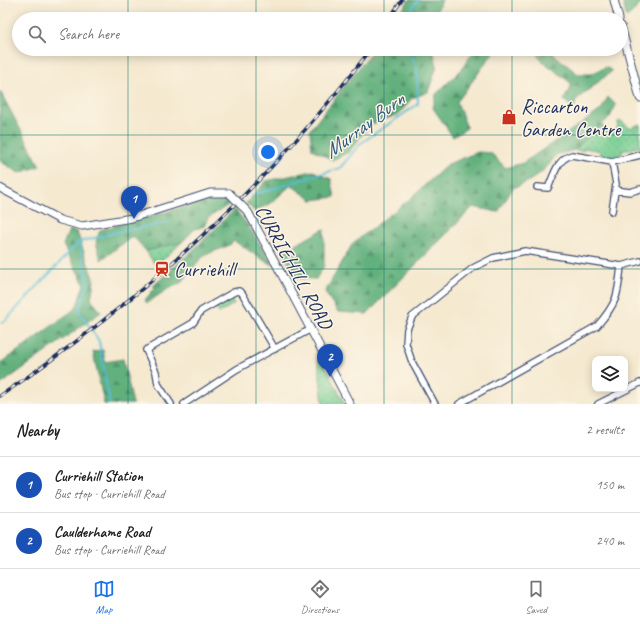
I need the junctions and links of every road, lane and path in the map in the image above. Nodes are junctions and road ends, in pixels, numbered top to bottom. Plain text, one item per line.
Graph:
1 (614, 0) edge
2 (617, 12) edge
3 (628, 53) edge
4 (640, 98) edge
5 (640, 155) edge
6 (612, 162) junction
7 (537, 187) dead end
8 (0, 188) edge
9 (640, 189) edge
10 (615, 190) junction
11 (612, 211) dead end
12 (640, 261) edge
13 (621, 266) junction
14 (311, 329) junction
15 (275, 349) junction
16 (640, 383) edge
17 (170, 403) edge
18 (184, 404) edge
19 (350, 404) edge
20 (436, 404) edge
21 (459, 404) edge
22 (598, 404) edge

1 - 2 street
3 - 4 street
5 - 6 street
6 - 7 street
6 - 10 street
8 - 14 street, CURRIEHILL ROAD, bridge
9 - 10 street
10 - 11 street
12 - 13 street
13 - 20 street
13 - 21 street
14 - 15 street
14 - 19 street, CURRIEHILL ROAD
15 - 17 street
15 - 18 street
16 - 22 street

